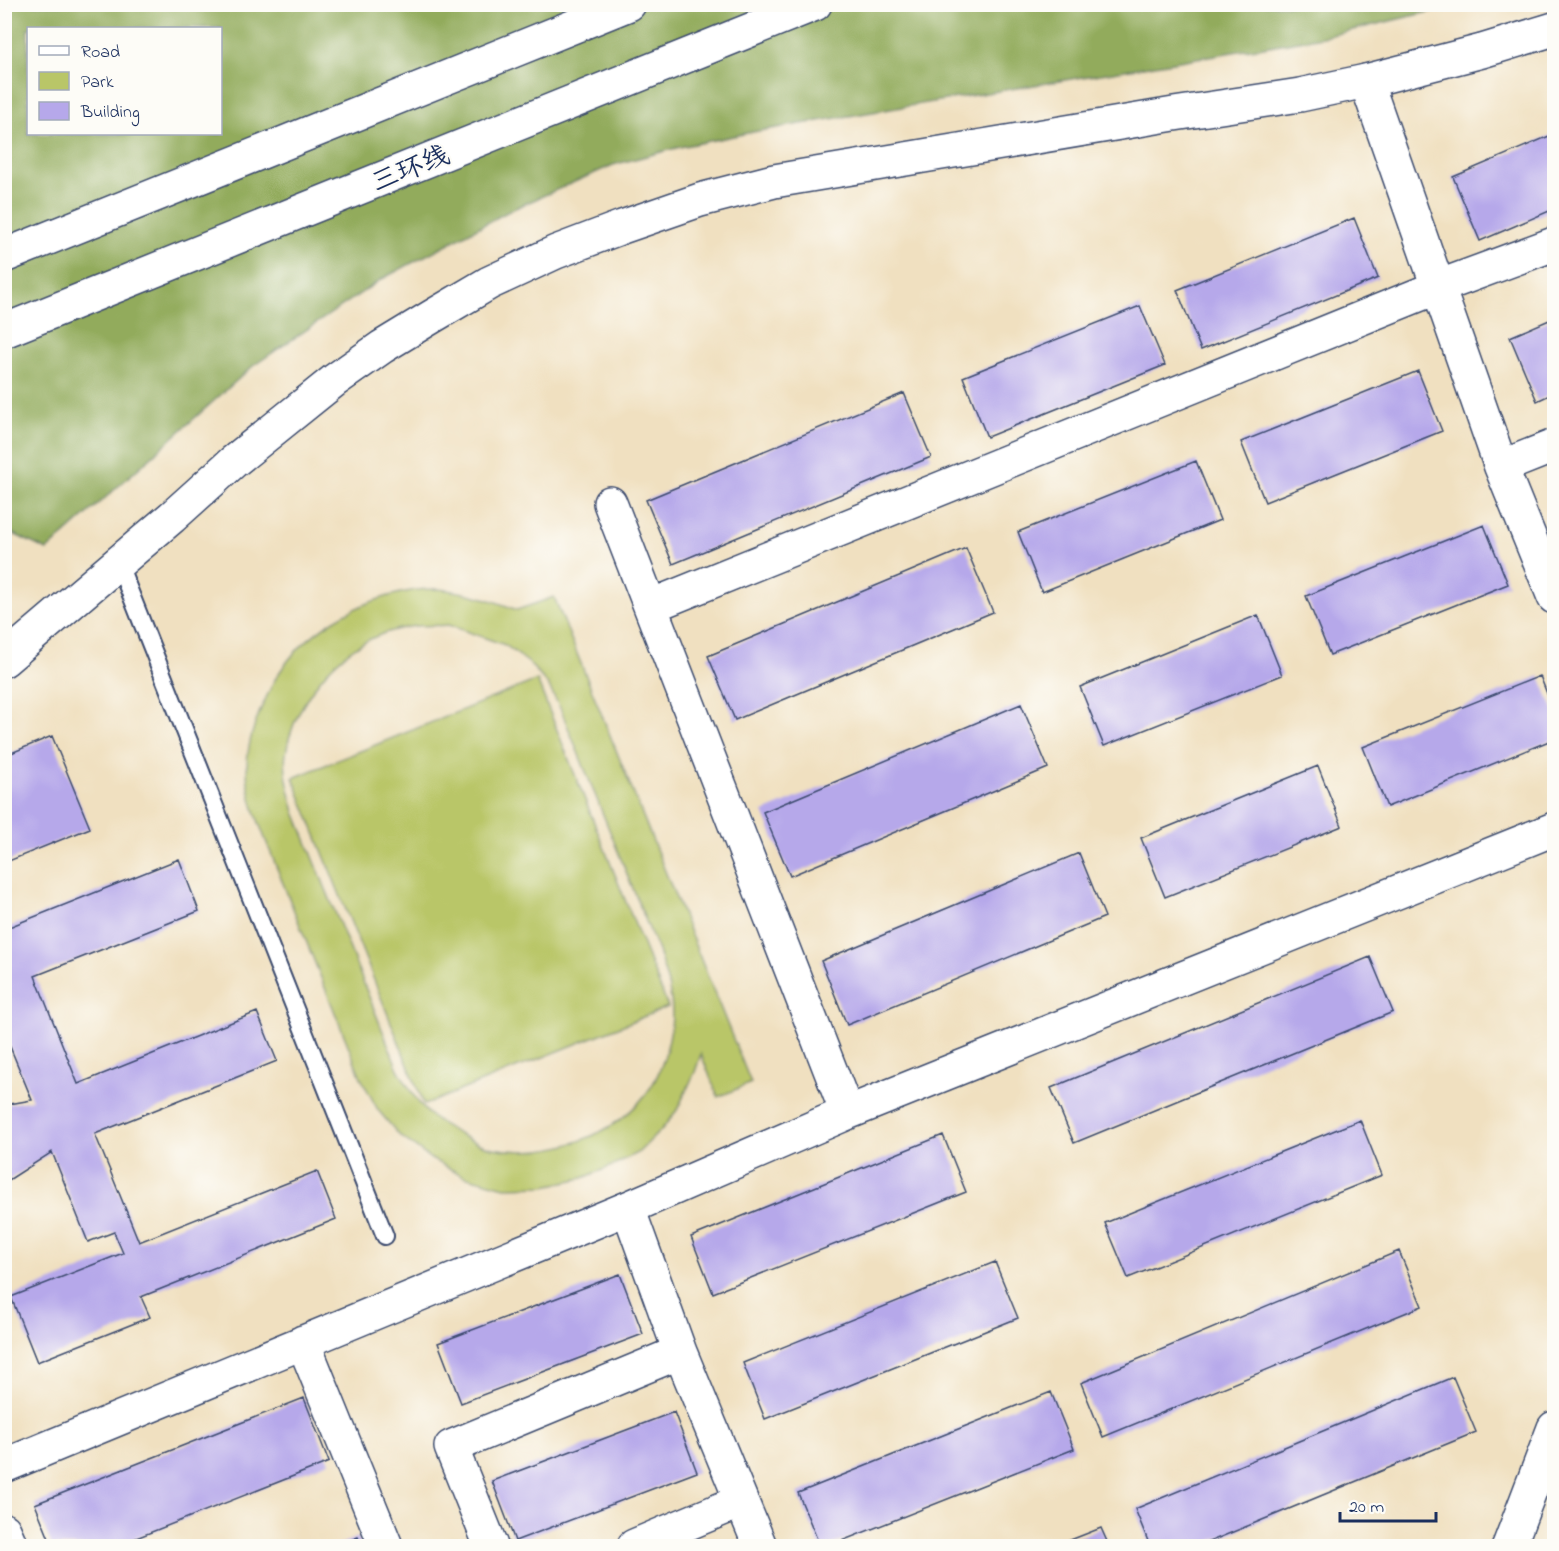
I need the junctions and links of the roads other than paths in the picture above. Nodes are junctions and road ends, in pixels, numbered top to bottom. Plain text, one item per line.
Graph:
1 (629, 4) edge
2 (815, 4) edge
3 (1554, 29) edge
4 (1366, 81) junction
5 (1554, 244) edge
6 (4, 256) edge
7 (1438, 287) junction
8 (4, 331) edge
9 (1554, 446) edge
10 (1501, 467) junction
11 (610, 503) dead end
12 (118, 562) junction
13 (1554, 597) edge
14 (651, 606) junction
15 (4, 660) edge
16 (1554, 829) edge
17 (847, 1113) junction
18 (628, 1208) junction
19 (385, 1236) dead end
20 (303, 1342) junction
21 (680, 1352) junction
22 (1554, 1428) edge
23 (4, 1466) edge
24 (741, 1501) junction
25 (4, 1530) edge
26 (11, 1546) edge
27 (386, 1546) edge
28 (491, 1546) edge
29 (634, 1546) edge
30 (760, 1546) edge
31 (1509, 1546) edge

1 - 6 main road
2 - 8 main road, 三环线
3 - 4 main road
4 - 7 main road
4 - 12 main road
5 - 7 main road
7 - 10 main road
7 - 14 main road
9 - 10 main road
10 - 13 main road
11 - 14 main road
12 - 15 main road
12 - 19 lane
14 - 17 main road
16 - 17 main road
17 - 18 main road
18 - 20 main road
18 - 21 main road
20 - 23 main road
20 - 27 main road
21 - 24 main road
21 - 28 main road
22 - 31 main road
24 - 29 main road
24 - 30 main road
25 - 26 main road

